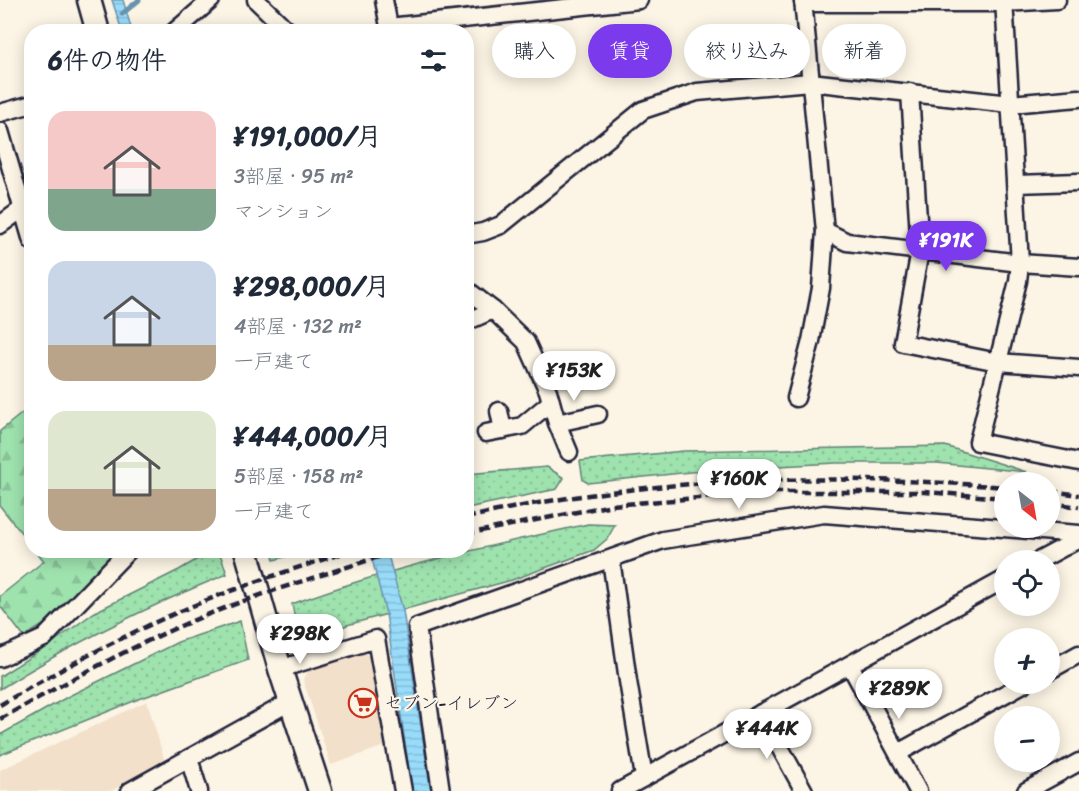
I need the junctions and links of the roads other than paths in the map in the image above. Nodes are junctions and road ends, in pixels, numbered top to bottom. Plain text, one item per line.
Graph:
1 (89, 0) edge
2 (212, 0) edge
3 (256, 0) edge
4 (384, 0) edge
5 (639, 0) edge
6 (1057, 0) edge
7 (803, 2) edge
8 (1004, 2) edge
9 (96, 24) edge
10 (184, 24) edge
11 (281, 24) edge
12 (388, 24) edge
13 (417, 24) edge
14 (810, 82) junction
15 (910, 92) junction
16 (1079, 98) edge
17 (1010, 104) junction
18 (24, 106) edge
19 (0, 113) edge
20 (0, 131) edge
21 (1079, 182) edge
22 (1016, 184) junction
23 (22, 209) junction
24 (24, 215) edge
25 (0, 225) edge
26 (825, 231) junction
27 (474, 234) edge
28 (920, 251) junction
29 (1020, 263) junction
30 (1079, 267) edge
31 (474, 295) edge
32 (493, 310) junction
33 (474, 318) edge
34 (998, 363) junction
35 (1079, 368) edge
36 (796, 398) dead end
37 (550, 402) junction
38 (499, 411) dead end
39 (598, 414) dead end
40 (557, 423) junction
41 (503, 430) junction
42 (486, 434) dead end
43 (569, 452) dead end
44 (1079, 462) edge
45 (1079, 534) edge
46 (1079, 539) edge
47 (1058, 550) edge
48 (121, 558) edge
49 (248, 558) edge
50 (611, 559) junction
51 (994, 585) edge
52 (1079, 654) edge
53 (0, 658) edge
54 (1060, 664) edge
55 (850, 665) junction
56 (280, 669) junction
57 (1005, 694) edge
58 (290, 702) junction
59 (761, 713) junction
60 (898, 753) junction
61 (189, 758) junction
62 (1079, 762) edge
63 (644, 777) junction
64 (130, 791) edge
65 (199, 791) edge
66 (320, 791) edge
67 (403, 791) edge
68 (441, 791) edge
69 (620, 791) edge
70 (804, 791) edge
71 (918, 791) edge
72 (1026, 791) edge

1 - 9 street
2 - 10 street
3 - 11 street
4 - 12 street
5 - 13 street
6 - 8 street
7 - 8 street
7 - 14 street
8 - 17 street
14 - 15 street
14 - 26 street
14 - 27 street
15 - 17 street
15 - 28 street
16 - 17 street
17 - 22 street
18 - 19 street
20 - 23 street
21 - 22 street
22 - 29 street
23 - 24 street
23 - 25 street
26 - 28 street
26 - 36 street
28 - 29 street
28 - 34 street
29 - 30 street
29 - 34 street
31 - 32 street
32 - 33 street
32 - 37 street
34 - 35 street
34 - 44 street
37 - 40 street
37 - 41 street
38 - 41 street
39 - 40 street
40 - 43 street
41 - 42 street
45 - 50 street
46 - 47 street
48 - 53 street
49 - 56 street
50 - 63 street
50 - 68 street
51 - 55 street
52 - 54 street
55 - 59 street
55 - 60 street
56 - 58 street
56 - 67 street
57 - 60 street
58 - 61 street
58 - 66 street
59 - 63 street
59 - 70 street
60 - 71 street
61 - 64 street
61 - 65 street
62 - 72 street
63 - 69 street

